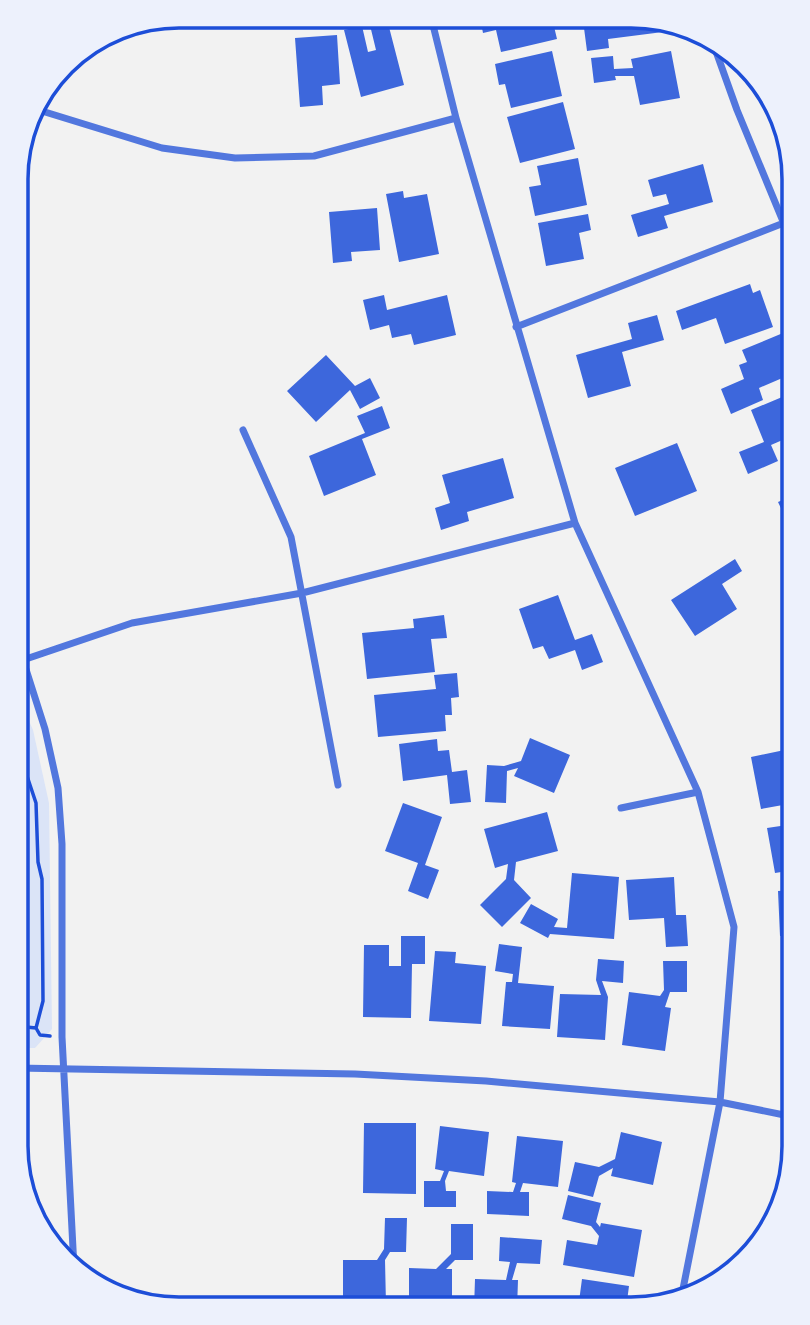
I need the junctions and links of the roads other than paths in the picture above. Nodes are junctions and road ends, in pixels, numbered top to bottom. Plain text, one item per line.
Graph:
1 (434, 28) edge
2 (718, 55) edge
3 (44, 112) edge
4 (456, 118) junction
5 (782, 220) edge
6 (782, 223) edge
7 (516, 327) junction
8 (243, 430) dead end
9 (575, 523) junction
10 (302, 593) junction
11 (28, 658) edge
12 (28, 676) edge
13 (338, 785) dead end
14 (698, 792) junction
15 (621, 808) dead end
16 (28, 1068) edge
17 (65, 1068) junction
18 (720, 1102) junction
19 (782, 1115) edge
20 (73, 1254) edge
21 (683, 1288) edge

1 - 4 street
2 - 5 street
3 - 4 street
4 - 7 street
6 - 7 street
7 - 9 street
8 - 10 street
9 - 10 street
9 - 14 street
10 - 11 street
10 - 13 street
12 - 17 street
14 - 15 street
14 - 18 street
16 - 17 street
17 - 18 street
17 - 20 street
18 - 19 street
18 - 21 street

